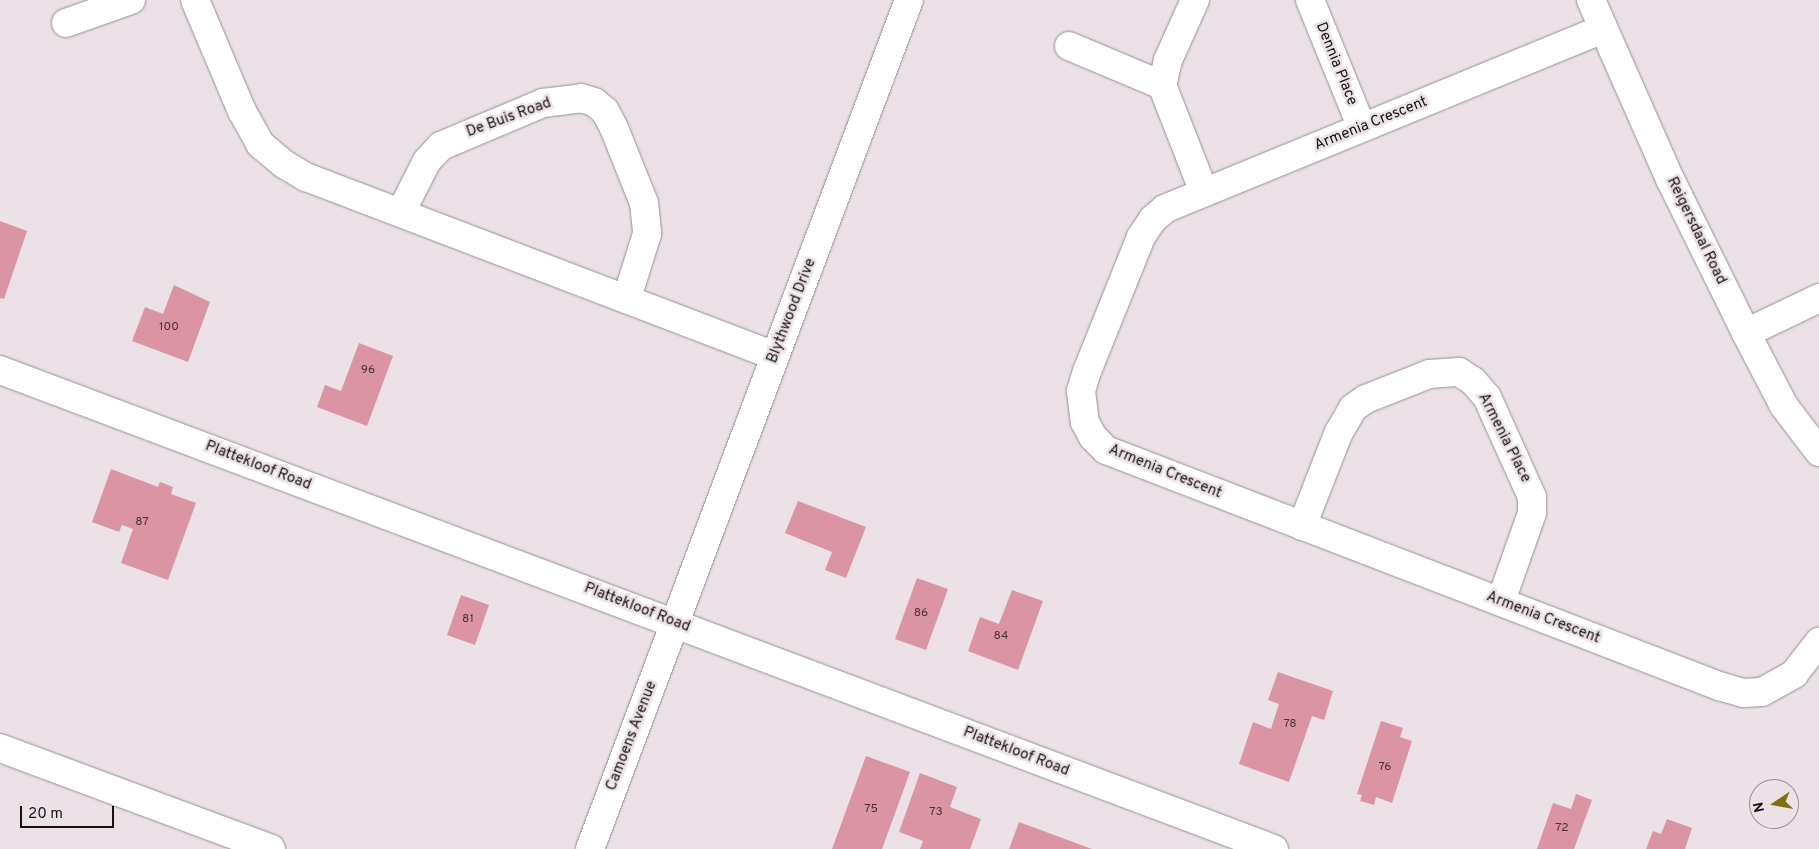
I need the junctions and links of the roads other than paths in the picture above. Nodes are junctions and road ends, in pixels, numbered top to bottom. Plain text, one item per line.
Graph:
1 (131, 0) edge
2 (195, 0) edge
3 (909, 0) edge
4 (1196, 0) edge
5 (1310, 0) edge
6 (1591, 0) edge
7 (66, 23) dead end
8 (1603, 29) junction
9 (1069, 46) dead end
10 (1162, 85) junction
11 (1362, 128) junction
12 (1204, 192) junction
13 (401, 212) junction
14 (627, 298) junction
15 (1819, 298) edge
16 (1746, 333) junction
17 (775, 356) junction
18 (0, 370) edge
19 (1819, 452) edge
20 (1302, 526) junction
21 (1501, 601) junction
22 (675, 622) junction
23 (1819, 642) edge
24 (0, 748) edge
25 (270, 849) edge
26 (590, 849) edge
27 (1274, 849) edge

1 - 7 street
2 - 13 street
3 - 17 street, Blythwood Drive
4 - 10 street
5 - 11 street, Dennia Place
6 - 8 street, Reigersdaal Road
8 - 11 street, Armenia Crescent
8 - 16 street, Reigersdaal Road
9 - 10 street
10 - 12 street
11 - 12 street, Armenia Crescent
12 - 20 street, Armenia Crescent
13 - 14 street
13 - 14 street, De Buis Road
14 - 17 street
15 - 16 street
16 - 19 street, Reigersdaal Road
17 - 22 street, Blythwood Drive
18 - 22 street, Plattekloof Road
20 - 21 street, Armenia Crescent
20 - 21 street, Armenia Place
21 - 23 street, Armenia Crescent
22 - 26 street, Camoens Avenue
22 - 27 street, Plattekloof Road
24 - 25 street

